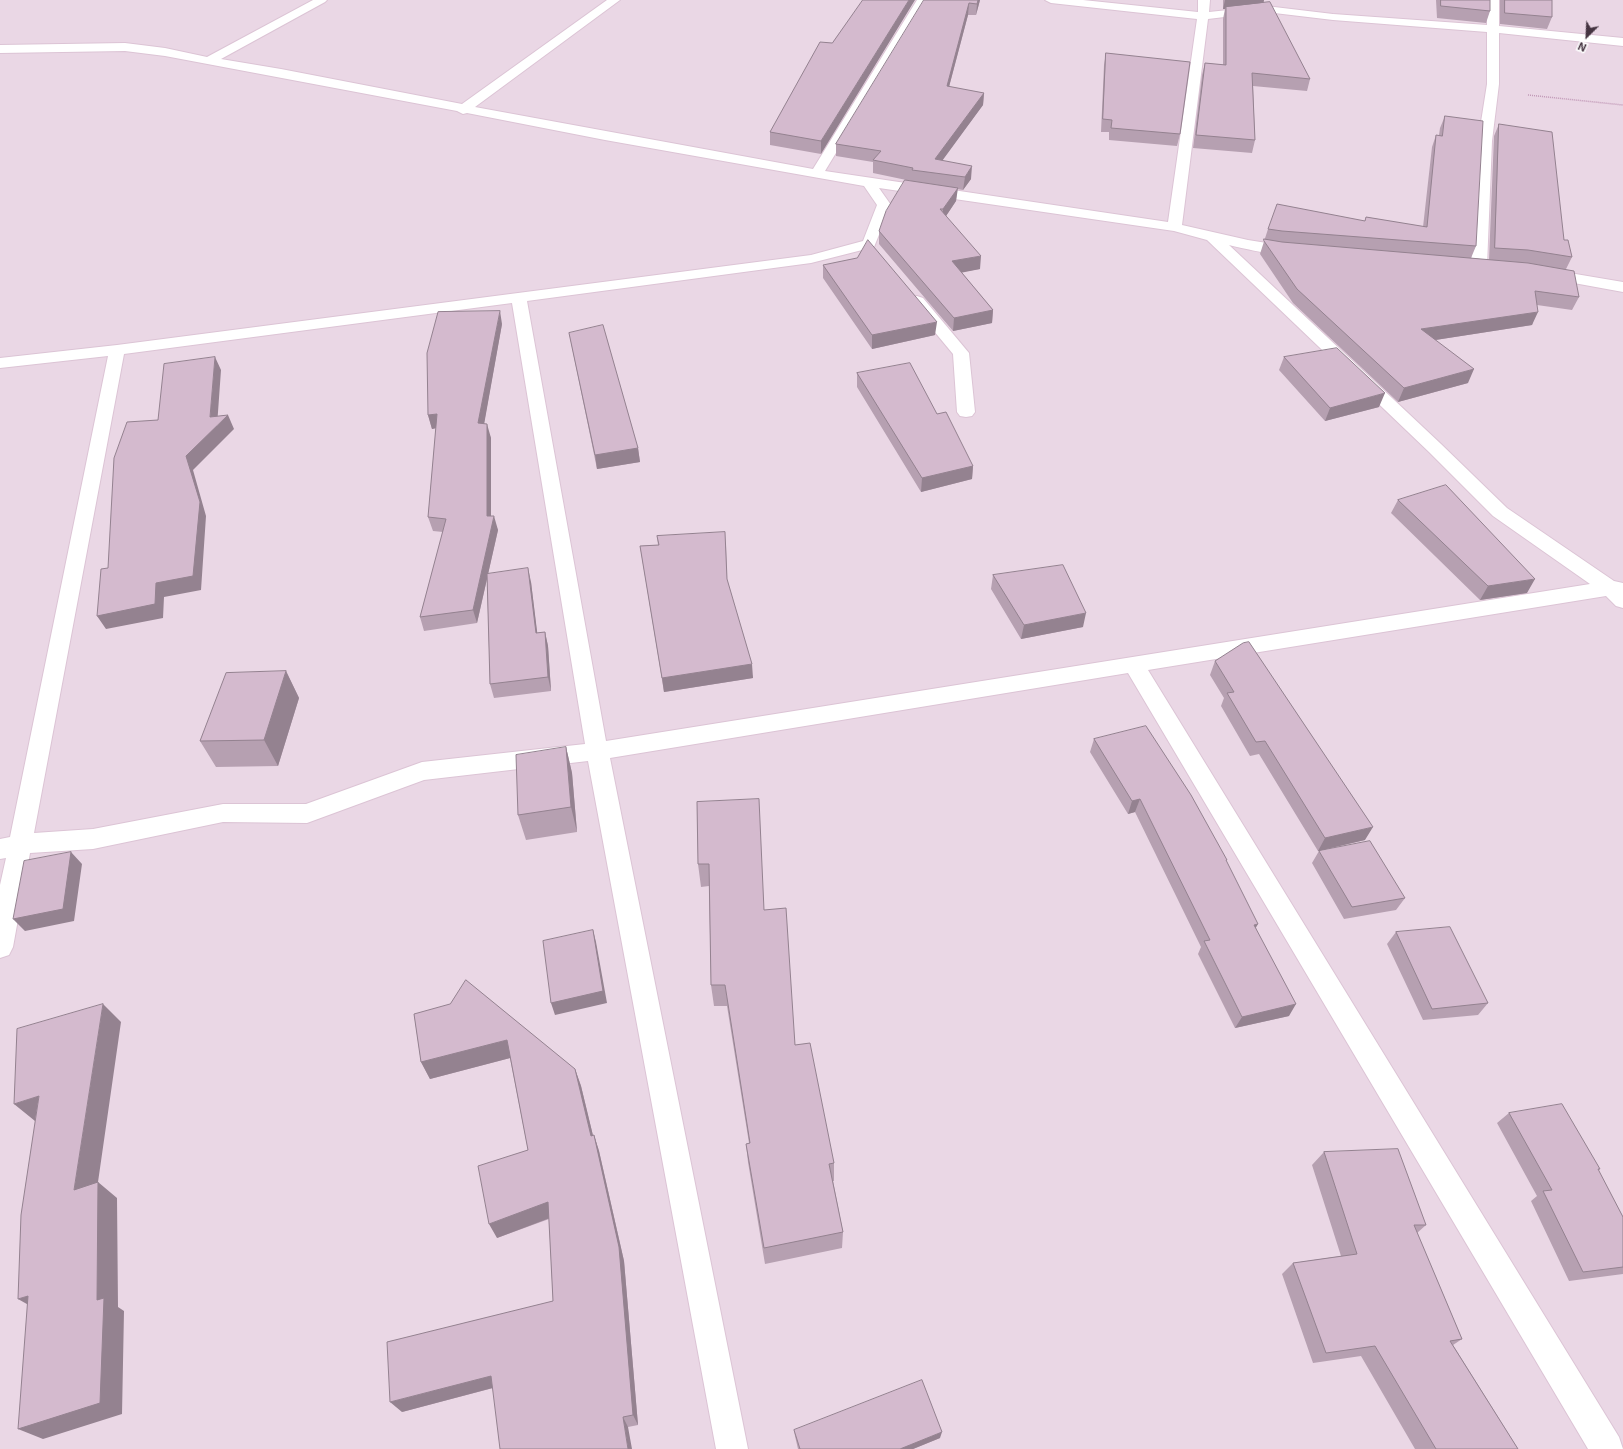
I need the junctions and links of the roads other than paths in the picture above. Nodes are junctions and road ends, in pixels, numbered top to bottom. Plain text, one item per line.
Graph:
1 (322, 0) edge
2 (614, 0) edge
3 (923, 0) edge
4 (1051, 0) edge
5 (1204, 0) edge
6 (1493, 0) edge
7 (1203, 16) junction
8 (1494, 29) junction
9 (1623, 42) edge
10 (0, 49) edge
11 (209, 62) junction
12 (463, 110) junction
13 (817, 174) junction
14 (869, 183) junction
15 (1174, 227) junction
16 (1212, 237) junction
17 (1309, 252) edge
18 (1464, 265) edge
19 (1479, 266) junction
20 (1493, 268) edge
21 (1530, 272) edge
22 (1623, 287) edge
23 (910, 293) edge
24 (519, 297) junction
25 (117, 350) junction
26 (0, 363) edge
27 (966, 412) dead end
28 (1619, 592) edge
29 (1134, 665) junction
30 (597, 751) junction
31 (10, 847) edge
32 (0, 947) edge
33 (732, 1449) edge
34 (1607, 1449) edge

1 - 11 street
2 - 12 street
3 - 13 street
4 - 7 street
5 - 7 street
6 - 8 street
7 - 8 street
7 - 15 street
8 - 9 street
8 - 19 street
10 - 11 street
11 - 12 street
12 - 13 street
13 - 14 street
14 - 15 street
14 - 24 street
15 - 16 street
16 - 17 street
16 - 28 street
18 - 19 street
19 - 20 street
21 - 22 street
23 - 27 street
24 - 25 street
24 - 30 street
25 - 26 street
25 - 31 street
28 - 29 street
29 - 30 street
29 - 34 street
30 - 31 street
30 - 33 street
31 - 32 street

